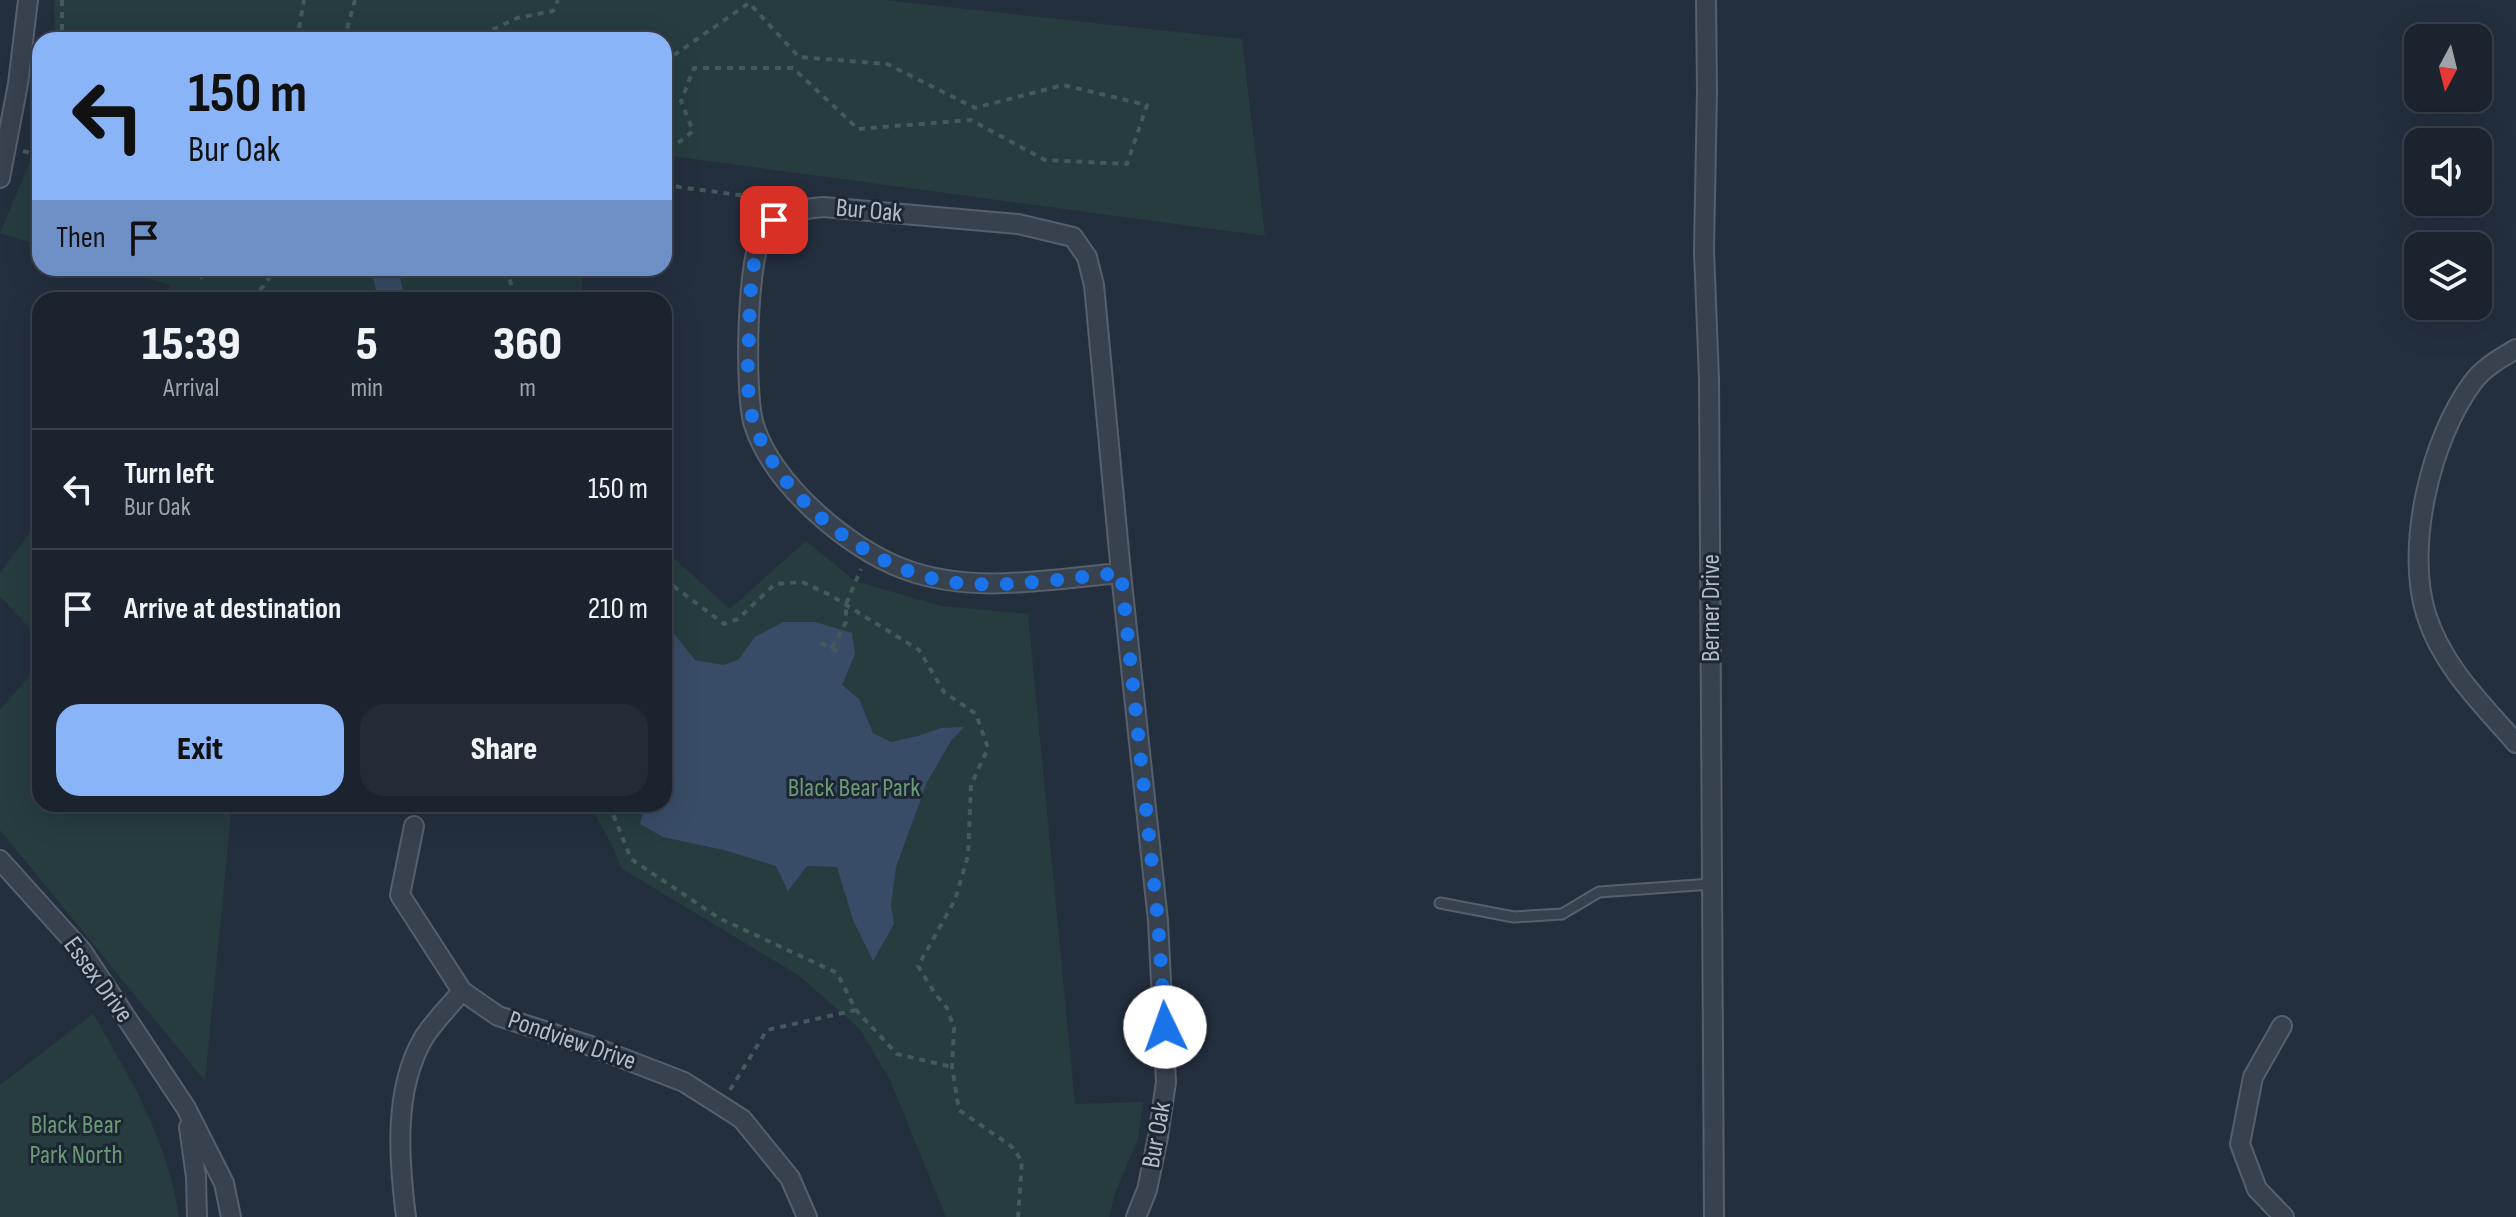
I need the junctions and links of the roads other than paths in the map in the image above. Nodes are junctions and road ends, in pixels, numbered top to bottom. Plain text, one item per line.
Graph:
1 (28, 0) edge
2 (1706, 0) edge
3 (0, 178) edge
4 (2516, 349) edge
5 (1121, 573) junction
6 (2516, 743) edge
7 (414, 826) dead end
8 (1, 862) edge
9 (1712, 884) junction
10 (1440, 903) dead end
11 (462, 991) junction
12 (2282, 1026) dead end
13 (186, 1108) junction
14 (197, 1217) edge
15 (231, 1217) edge
16 (406, 1217) edge
17 (807, 1217) edge
18 (1136, 1217) edge
19 (1714, 1217) edge
20 (2284, 1217) edge

1 - 3 street
2 - 9 street, Berner Drive
4 - 6 street
5 - 5 street, Bur Oak
5 - 18 street, Bur Oak
7 - 11 street, Pondview Drive
8 - 13 street, Essex Drive
9 - 10 lane
9 - 19 street, Berner Drive
11 - 16 street
11 - 17 street, Pondview Drive
12 - 20 street
13 - 14 street, Essex Drive
13 - 15 street, Essex Drive

